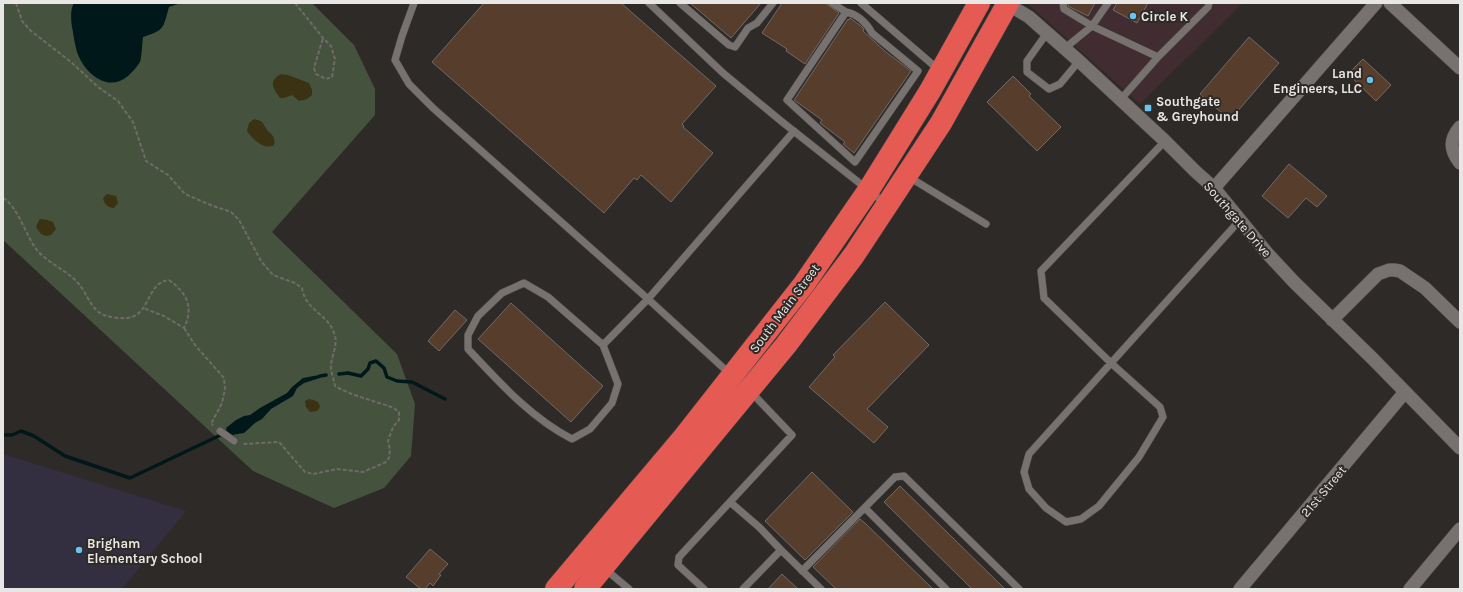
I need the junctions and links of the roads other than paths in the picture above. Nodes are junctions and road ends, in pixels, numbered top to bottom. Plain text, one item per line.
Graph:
1 (414, 3) edge
2 (649, 3) edge
3 (680, 3) edge
4 (773, 3) edge
5 (832, 3) edge
6 (861, 3) edge
7 (979, 3) edge
8 (1007, 3) edge
9 (1063, 3) edge
10 (1106, 3) edge
11 (1209, 3) edge
12 (1376, 3) edge
13 (1390, 3) edge
14 (846, 12) junction
15 (1092, 26) junction
16 (1047, 32) junction
17 (1065, 48) junction
18 (1158, 57) junction
19 (1079, 60) junction
20 (1460, 68) edge
21 (940, 72) junction
22 (1121, 99) junction
23 (1460, 127) edge
24 (794, 131) junction
25 (1165, 141) junction
26 (1460, 163) edge
27 (907, 176) junction
28 (1214, 188) junction
29 (868, 191) junction
30 (887, 206) junction
31 (1240, 220) junction
32 (986, 224) dead end
33 (648, 299) junction
34 (1332, 320) junction
35 (1460, 322) edge
36 (603, 345) junction
37 (1111, 363) junction
38 (741, 383) junction
39 (1405, 392) junction
40 (220, 431) road end
41 (234, 441) road end
42 (1460, 448) edge
43 (730, 502) junction
44 (864, 508) junction
45 (1460, 529) edge
46 (781, 550) junction
47 (603, 568) junction
48 (802, 571) junction
49 (1017, 588) edge
50 (556, 589) edge
51 (585, 589) edge
52 (630, 589) edge
53 (704, 589) edge
54 (744, 589) edge
55 (821, 589) edge
56 (946, 589) edge
57 (1240, 589) edge
58 (1410, 589) edge

1 - 33 lane
2 - 24 lane
3 - 4 lane
5 - 14 lane
6 - 21 lane
7 - 21 highway, South Main Street
8 - 16 street, Southgate Drive
8 - 27 highway, South Main Street
9 - 15 lane
10 - 15 lane
11 - 18 lane
12 - 28 street
13 - 20 street
14 - 14 lane
15 - 17 lane
15 - 18 lane
16 - 17 street, Southgate Drive
16 - 19 lane
17 - 19 street, Southgate Drive
18 - 22 lane
19 - 22 street, Southgate Drive
21 - 29 highway, South Main Street
22 - 25 street, Southgate Drive
23 - 26 street
24 - 29 lane
24 - 33 lane
25 - 28 street, Southgate Drive
25 - 37 lane
27 - 30 highway, South Main Street
27 - 32 lane
28 - 31 street, Southgate Drive
29 - 30 lane
29 - 38 highway, South Main Street
30 - 38 highway, South Main Street
31 - 34 street, Southgate Drive
31 - 37 lane
33 - 36 lane
33 - 38 lane
34 - 35 street
34 - 39 street, Southgate Drive
36 - 36 lane
37 - 37 lane
38 - 43 lane
38 - 47 highway, South Main Street
38 - 50 highway, South Main Street
39 - 42 street, Southgate Drive
39 - 57 street, 21st Street
40 - 41 lane
43 - 46 lane
43 - 53 lane
44 - 48 lane
44 - 49 lane
44 - 56 lane
45 - 58 street
46 - 48 lane
46 - 54 lane
47 - 51 highway, South Main Street
47 - 52 lane
48 - 55 lane

